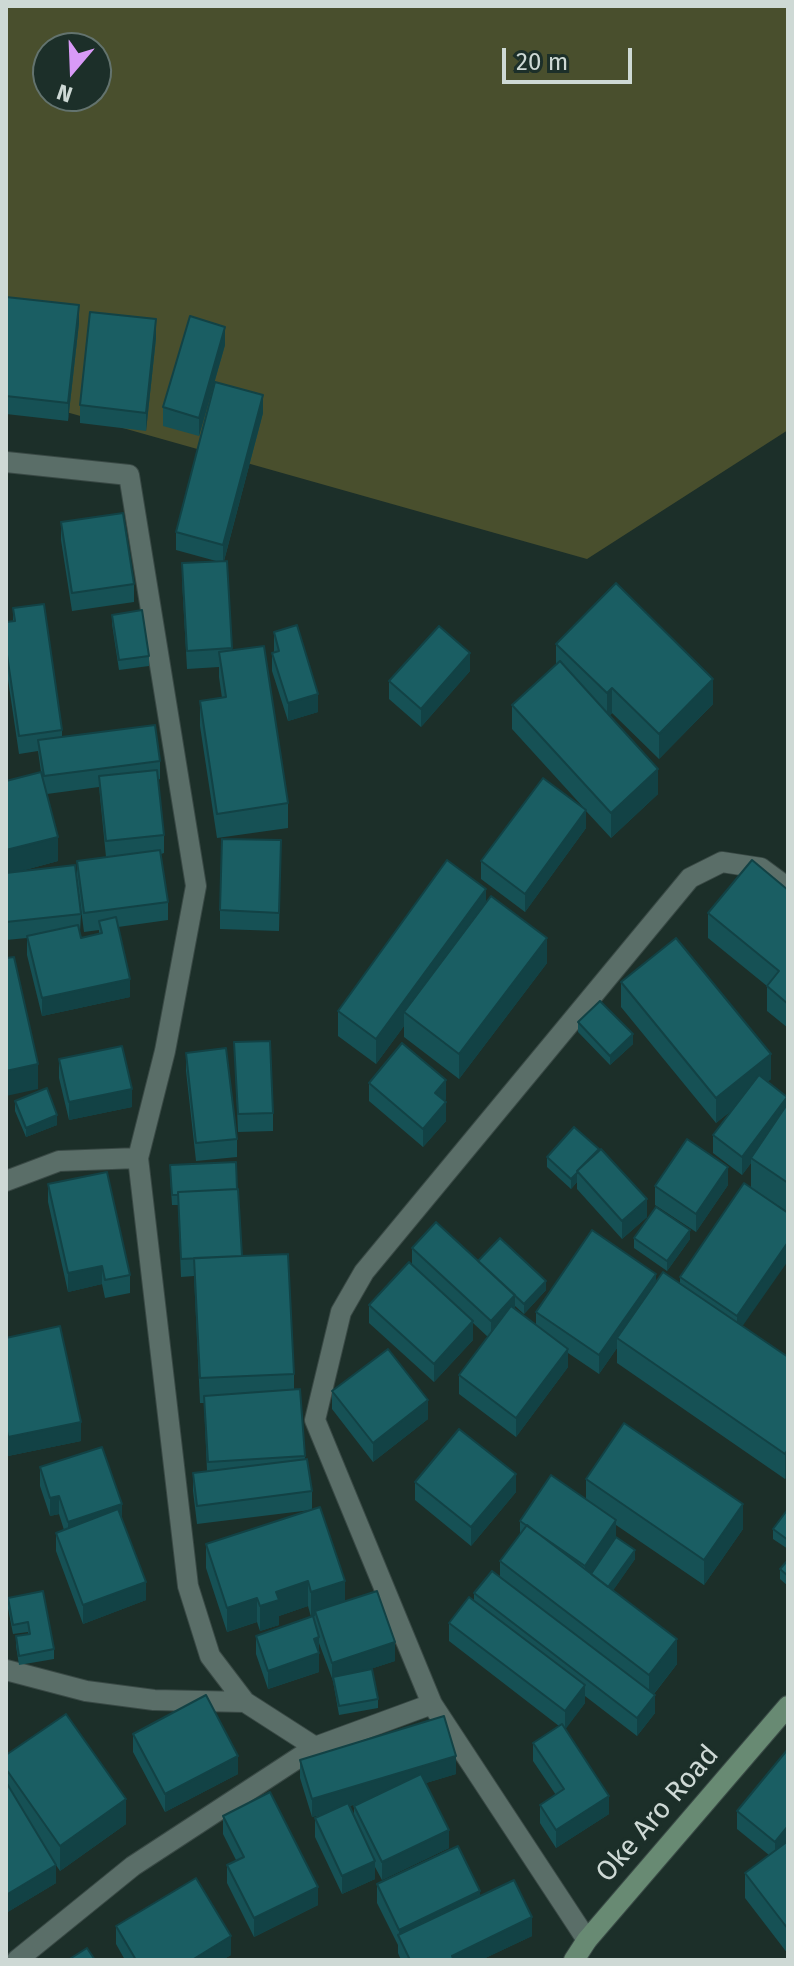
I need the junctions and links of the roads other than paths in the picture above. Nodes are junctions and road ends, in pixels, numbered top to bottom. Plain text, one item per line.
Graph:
1 (6, 462) edge
2 (788, 888) edge
3 (138, 1158) junction
4 (6, 1181) edge
5 (6, 1670) edge
6 (245, 1702) junction
7 (432, 1704) junction
8 (788, 1706) edge
9 (315, 1747) junction
10 (587, 1940) junction
11 (17, 1960) edge
12 (574, 1960) edge

1 - 3 street
2 - 7 street
3 - 4 street
3 - 6 street
5 - 6 street
6 - 9 street
7 - 9 street
7 - 10 street
8 - 10 main road, Oke Aro Road
9 - 11 street
10 - 12 main road, Oke Aro Road

